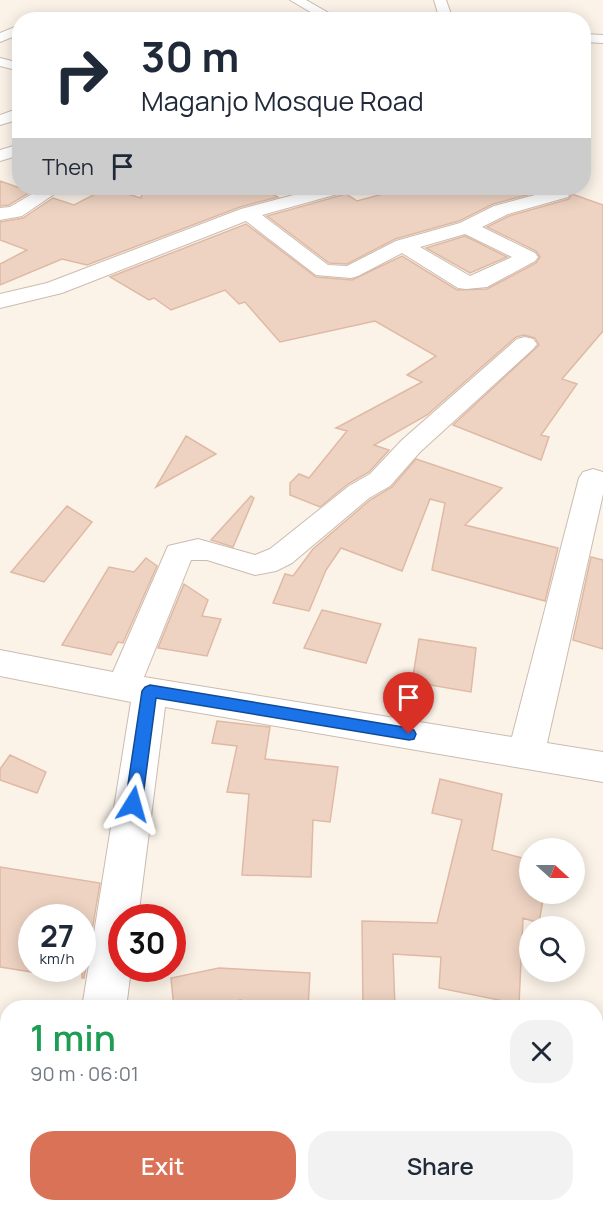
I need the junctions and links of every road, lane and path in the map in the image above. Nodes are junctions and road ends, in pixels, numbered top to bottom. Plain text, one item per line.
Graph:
1 (296, 0) edge
2 (319, 12) edge
3 (12, 27) edge
4 (0, 38) edge
5 (43, 195) edge
6 (312, 195) edge
7 (554, 195) edge
8 (248, 213) junction
9 (0, 214) edge
10 (467, 227) junction
11 (403, 245) junction
12 (0, 301) edge
13 (525, 344) dead end
14 (593, 478) dead end
15 (0, 663) edge
16 (136, 689) junction
17 (526, 754) junction
18 (603, 767) edge
19 (105, 1000) edge

1 - 2 street
3 - 4 street
5 - 9 street
6 - 8 street
7 - 10 street
8 - 11 street
8 - 12 street
10 - 11 street
10 - 11 street
13 - 16 street
14 - 17 street
15 - 16 street
16 - 17 street
16 - 19 street
17 - 18 street

